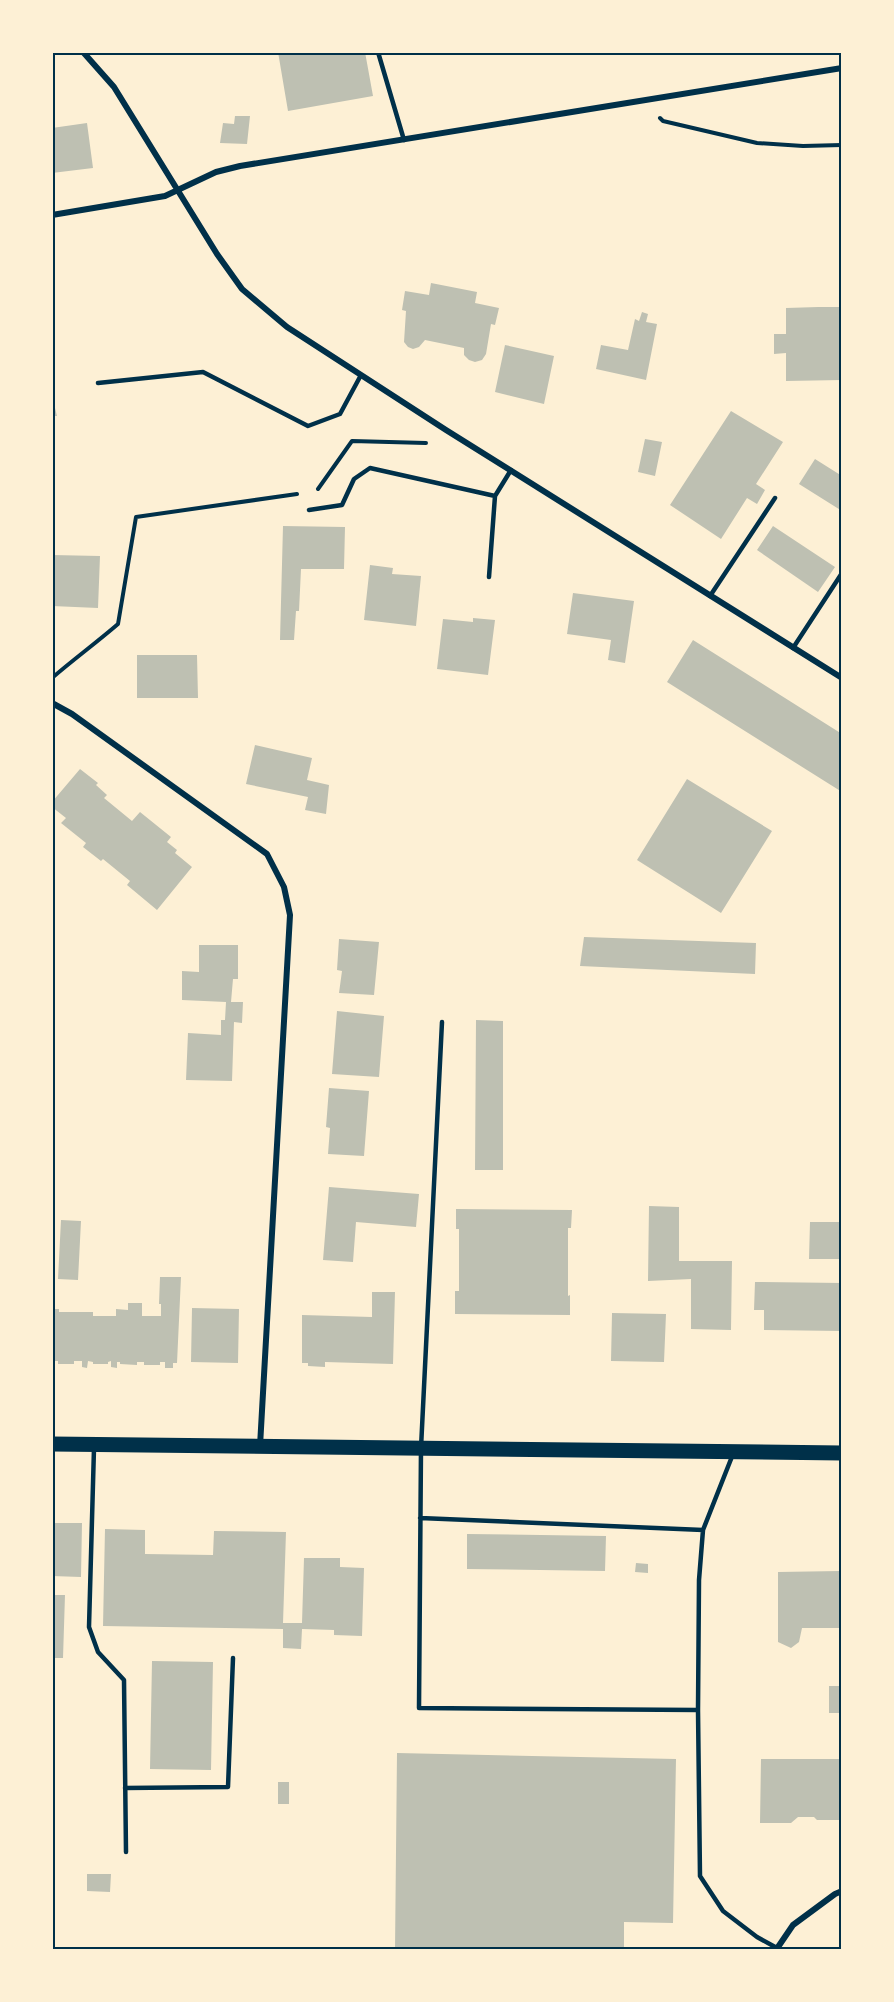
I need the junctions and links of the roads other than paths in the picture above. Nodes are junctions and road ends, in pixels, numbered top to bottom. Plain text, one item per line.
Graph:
1 (83, 52) edge
2 (378, 52) edge
3 (842, 68) edge
4 (404, 140) junction
5 (178, 189) junction
6 (52, 215) edge
7 (362, 375) junction
8 (98, 383) dead end
9 (511, 470) junction
10 (495, 496) junction
11 (775, 498) dead end
12 (309, 510) dead end
13 (842, 573) edge
14 (489, 577) dead end
15 (710, 596) junction
16 (793, 648) junction
17 (842, 678) edge
18 (52, 703) edge
19 (442, 1022) dead end
20 (52, 1444) edge
21 (94, 1445) junction
22 (260, 1447) junction
23 (421, 1448) junction
24 (735, 1452) junction
25 (842, 1454) edge
26 (420, 1518) junction
27 (703, 1530) junction
28 (233, 1658) dead end
29 (698, 1710) junction
30 (125, 1788) junction
31 (126, 1852) dead end
32 (842, 1891) edge
33 (777, 1949) edge

1 - 5 street
2 - 4 lane
3 - 4 street
4 - 5 street
5 - 6 street
5 - 7 street
7 - 8 lane
7 - 9 street
9 - 10 lane
9 - 15 street
10 - 12 lane
10 - 14 lane
11 - 15 lane
13 - 16 lane
15 - 16 street
16 - 17 street
18 - 22 street
19 - 23 lane
20 - 21 main road
21 - 22 main road
21 - 30 lane
22 - 23 main road
23 - 24 main road
23 - 26 lane
24 - 25 main road
24 - 27 lane
26 - 27 lane
26 - 29 lane
27 - 29 lane
28 - 30 lane
29 - 33 lane
30 - 31 lane
32 - 33 street

